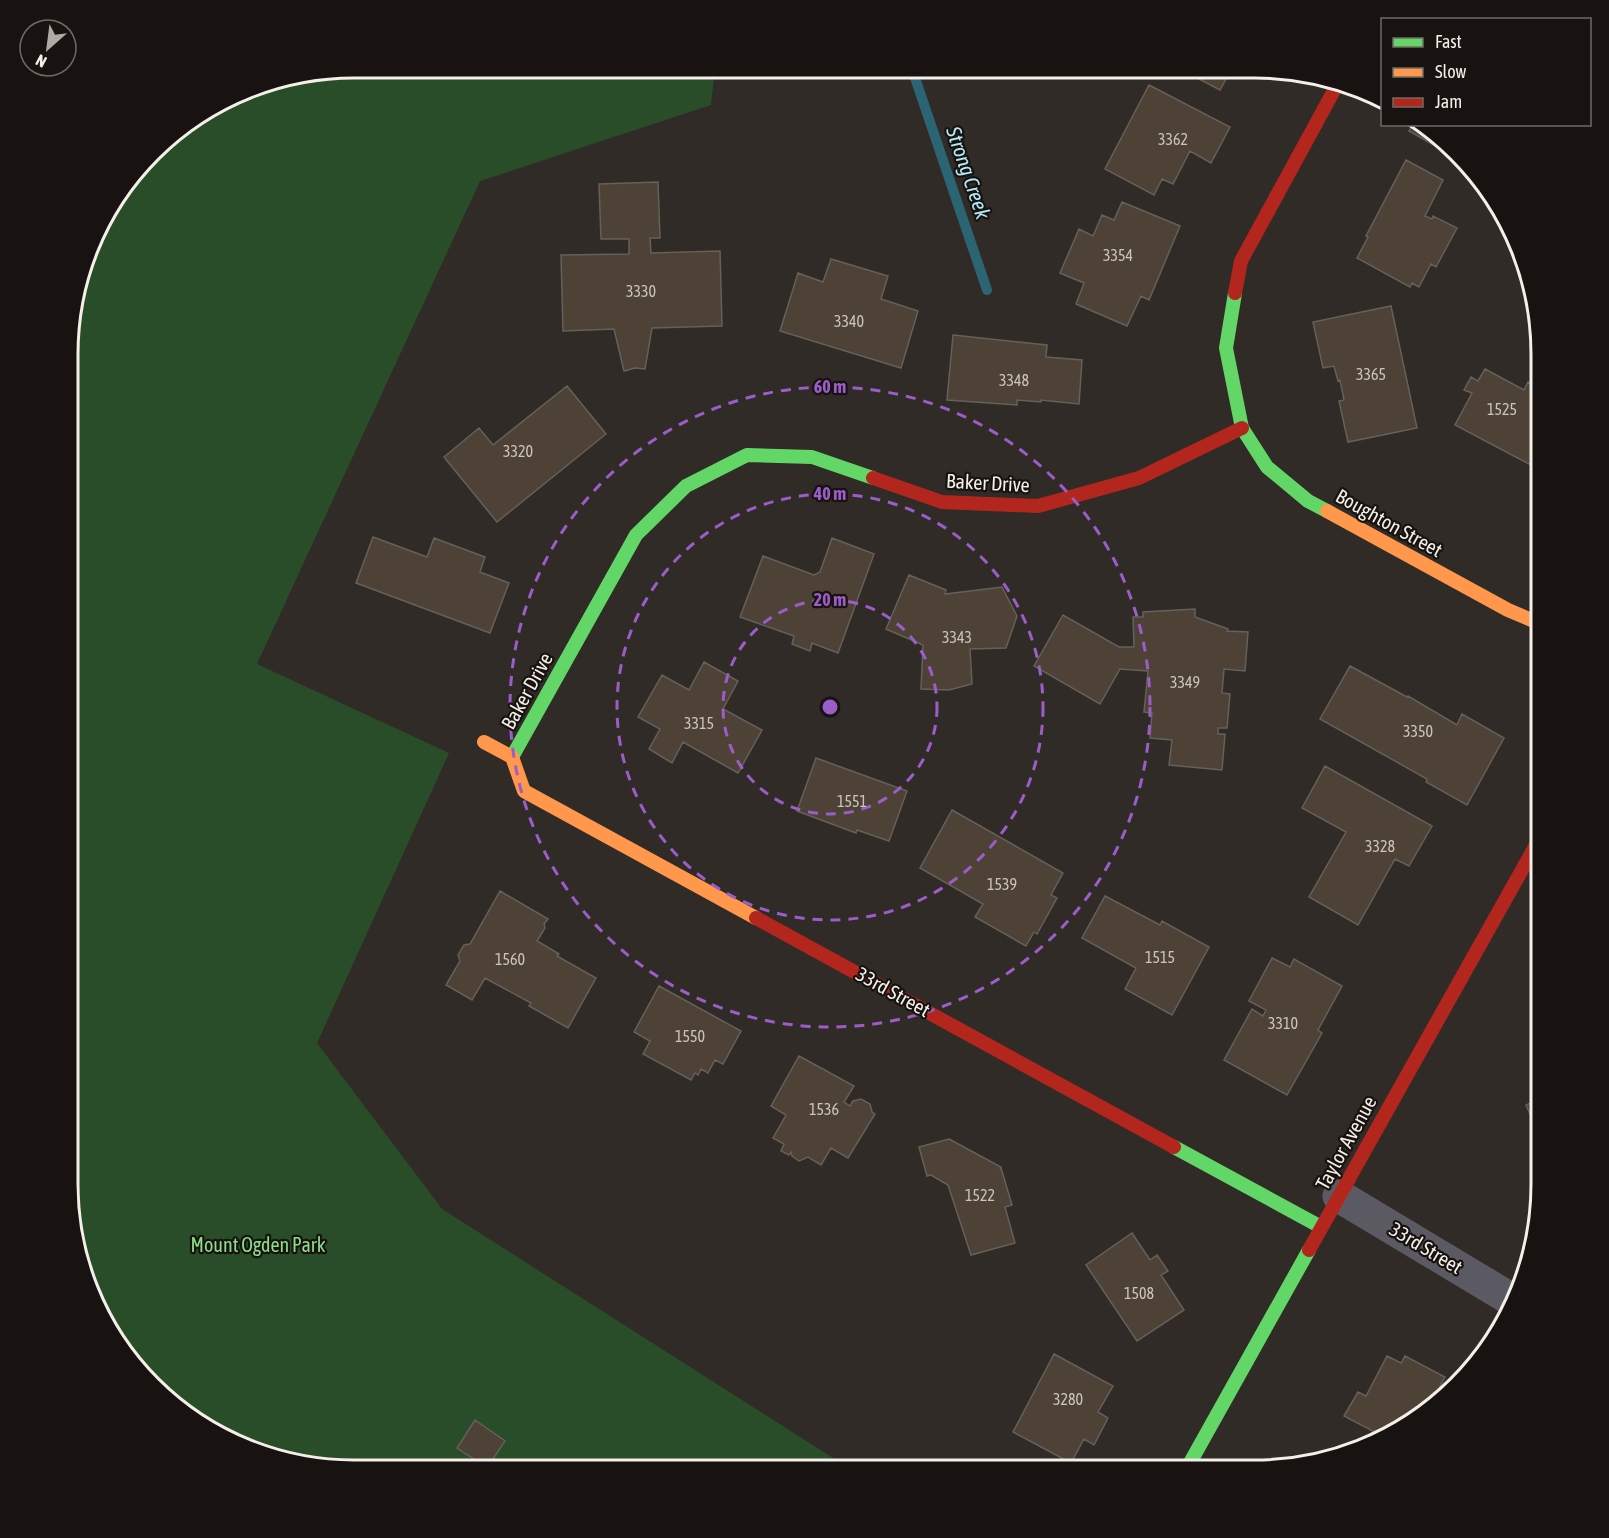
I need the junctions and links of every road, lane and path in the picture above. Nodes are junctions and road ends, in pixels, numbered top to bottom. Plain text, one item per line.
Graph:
1 (1334, 90) edge
2 (1242, 428) junction
3 (1531, 620) edge
4 (484, 742) dead end
5 (512, 757) junction
6 (1531, 854) edge
7 (1339, 1196) junction
8 (1321, 1227) junction
9 (1506, 1296) edge
10 (1192, 1460) edge

1 - 2 street
2 - 3 street, Boughton Street
2 - 5 street, Baker Drive
4 - 5 street
5 - 8 street, 33rd Street
6 - 7 street, Taylor Avenue
7 - 8 street, Taylor Avenue
7 - 9 street, 33rd Street
8 - 10 street, Taylor Avenue

